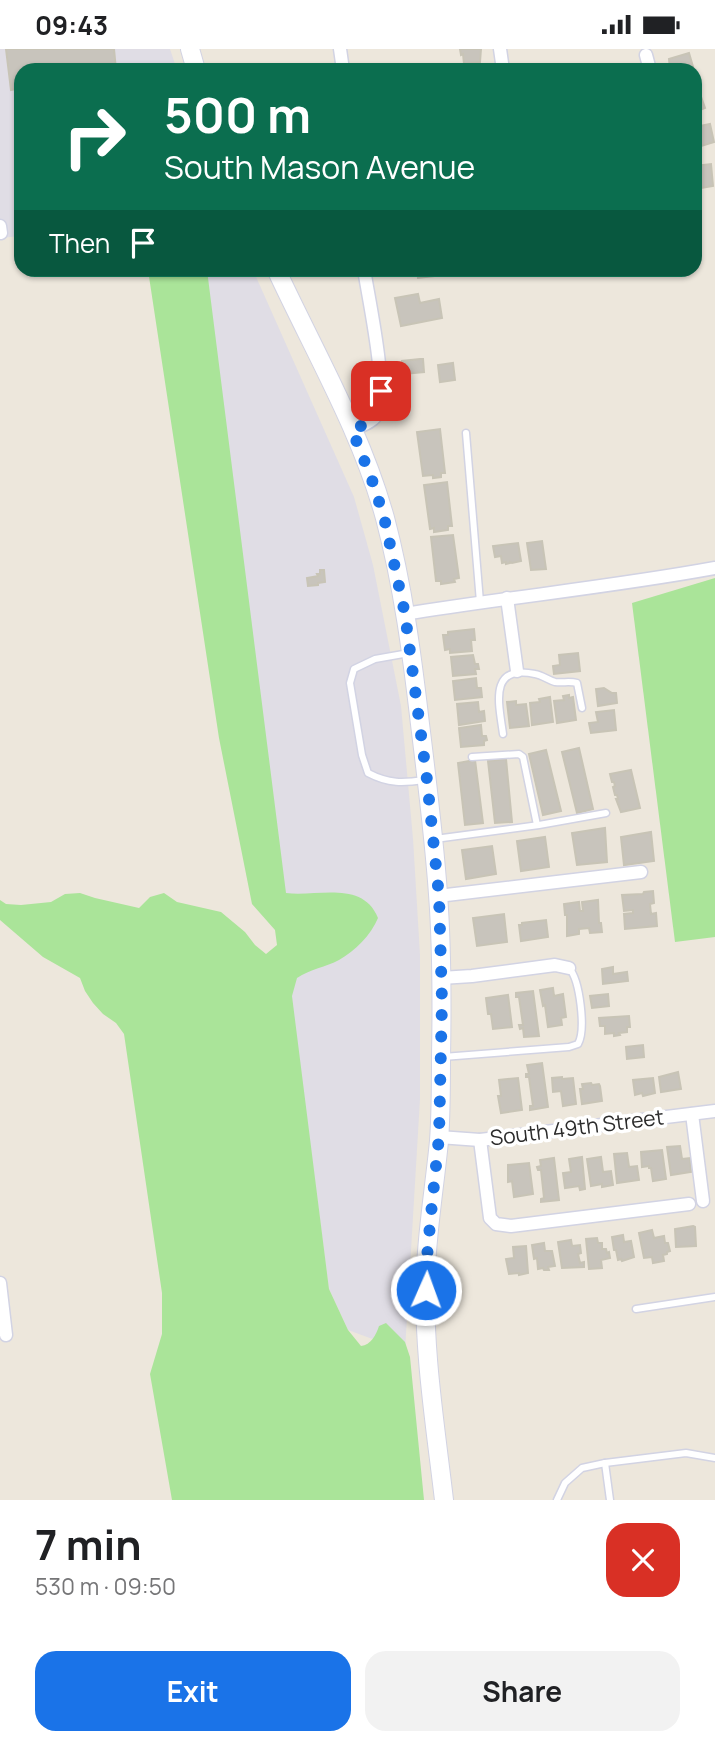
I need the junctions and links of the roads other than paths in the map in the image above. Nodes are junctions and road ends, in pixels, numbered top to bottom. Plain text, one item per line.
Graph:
1 (646, 55) dead end
2 (648, 63) edge
3 (280, 277) edge
4 (365, 277) edge
5 (352, 430) junction
6 (466, 433) dead end
7 (715, 568) edge
8 (507, 598) junction
9 (480, 602) junction
10 (405, 614) junction
11 (411, 653) junction
12 (517, 671) junction
13 (583, 708) dead end
14 (503, 734) dead end
15 (472, 757) dead end
16 (427, 780) junction
17 (606, 813) dead end
18 (537, 825) junction
19 (433, 839) junction
20 (641, 872) dead end
21 (439, 896) junction
22 (569, 968) joint
23 (441, 978) junction
24 (441, 1057) junction
25 (715, 1111) edge
26 (692, 1114) junction
27 (439, 1137) junction
28 (480, 1140) junction
29 (703, 1201) dead end
30 (689, 1204) dead end
31 (0, 1283) edge
32 (715, 1297) edge
33 (636, 1309) dead end
34 (6, 1335) dead end
35 (715, 1458) edge
36 (606, 1463) junction
37 (444, 1500) edge
38 (557, 1500) edge
39 (610, 1500) edge

1 - 2 street
3 - 5 main road
4 - 5 street
5 - 10 main road
6 - 9 lane
7 - 8 street
8 - 9 street
8 - 12 street
9 - 10 street
10 - 11 main road
11 - 16 main road
11 - 16 lane
12 - 13 lane
12 - 14 lane
15 - 18 lane
16 - 19 main road
17 - 18 lane
18 - 19 lane
19 - 21 main road
20 - 21 street
21 - 23 main road
22 - 23 street
22 - 24 lane
23 - 24 main road
24 - 27 main road
25 - 26 street, South 49th Street
26 - 28 street, South 49th Street
26 - 29 street
27 - 28 street, South 49th Street
27 - 37 main road
28 - 30 street
31 - 34 street
32 - 33 lane
35 - 36 lane
36 - 38 lane
36 - 39 lane

